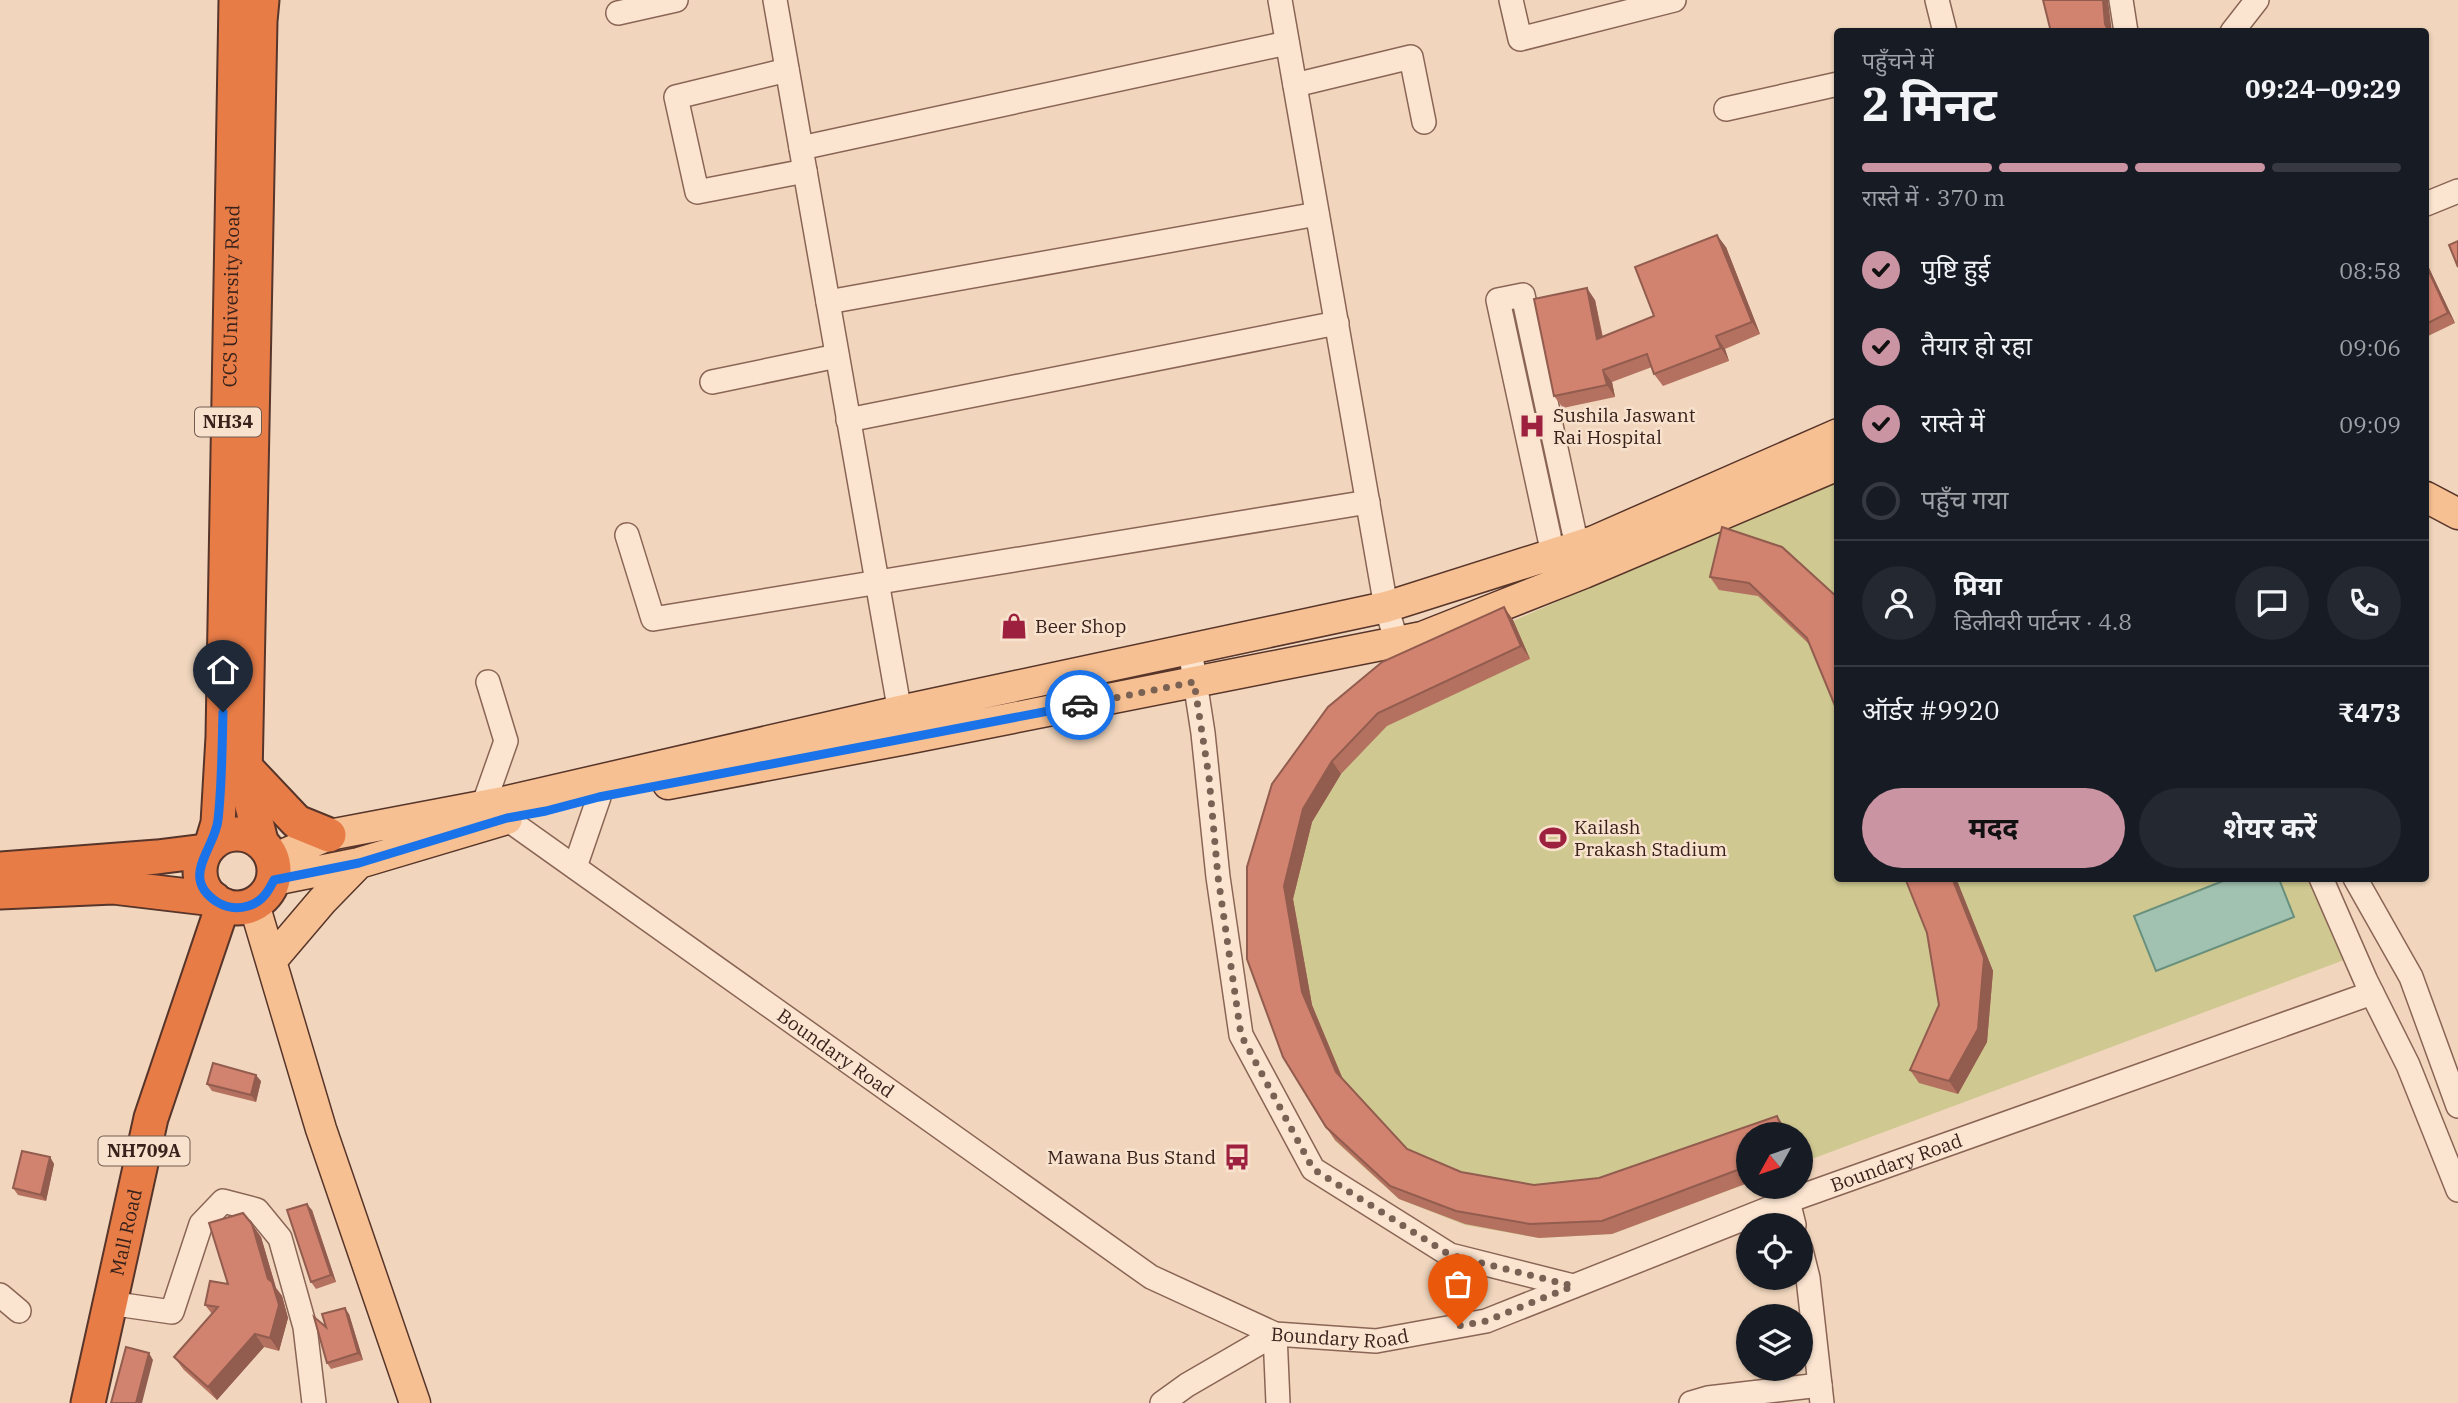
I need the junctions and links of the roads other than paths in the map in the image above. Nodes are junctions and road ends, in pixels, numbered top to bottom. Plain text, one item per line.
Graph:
1 (236, 0) edge
2 (262, 0) edge
3 (676, 0) edge
4 (775, 0) edge
5 (1280, 0) edge
6 (1511, 0) edge
7 (1674, 0) edge
8 (1937, 0) edge
9 (2121, 0) edge
10 (2257, 0) edge
11 (618, 13) dead end
12 (1944, 28) edge
13 (2125, 28) edge
14 (2235, 28) edge
15 (1287, 43) junction
16 (787, 70) junction
17 (1295, 85) junction
18 (1834, 86) edge
19 (1726, 109) dead end
20 (1424, 122) dead end
21 (801, 148) junction
22 (805, 171) junction
23 (2458, 191) edge
24 (2429, 203) edge
25 (1317, 214) junction
26 (242, 277) junction
27 (828, 302) junction
28 (1337, 323) junction
29 (837, 356) junction
30 (712, 382) dead end
31 (848, 420) junction
32 (1834, 436) edge
33 (1834, 466) edge
34 (2429, 499) edge
35 (1368, 502) junction
36 (2458, 514) edge
37 (2429, 521) edge
38 (627, 535) dead end
39 (2458, 535) edge
40 (1571, 558) junction
41 (237, 562) junction
42 (877, 582) junction
43 (1387, 607) junction
44 (1397, 642) junction
45 (1190, 649) junction
46 (488, 682) dead end
47 (1194, 682) junction
48 (902, 725) junction
49 (245, 767) junction
50 (597, 789) junction
51 (498, 809) junction
52 (329, 835) junction
53 (209, 847) junction
54 (359, 863) junction
55 (575, 867) junction
56 (0, 869) edge
57 (250, 882) junction
58 (2323, 882) edge
59 (2358, 882) edge
60 (0, 892) edge
61 (271, 961) junction
62 (2372, 993) junction
63 (2458, 1107) edge
64 (2458, 1190) edge
65 (1788, 1200) junction
66 (1791, 1213) edge
67 (1573, 1286) junction
68 (1809, 1290) edge
69 (0, 1295) edge
70 (109, 1303) junction
71 (19, 1311) dead end
72 (1275, 1334) junction
73 (1821, 1394) edge
74 (88, 1403) edge
75 (314, 1403) edge
76 (415, 1403) edge
77 (1162, 1403) edge
78 (1278, 1403) edge
79 (1691, 1403) edge

1 - 26 highway, CCS University Road / NH34
2 - 26 highway, CCS University Road / NH34
3 - 11 street
4 - 16 street
5 - 15 street
6 - 7 street
8 - 12 street
9 - 13 street
10 - 14 street
15 - 17 street
15 - 21 street
16 - 21 street
16 - 22 street
17 - 20 street
17 - 25 street
18 - 19 street
21 - 22 street
22 - 27 street
23 - 24 street
25 - 27 street
25 - 28 street
26 - 41 highway, CCS University Road / NH34
27 - 29 street
28 - 31 street
28 - 35 street
29 - 30 street
29 - 31 street
31 - 42 street
32 - 40 main road
33 - 40 main road
34 - 36 main road
35 - 42 street
35 - 43 street
37 - 39 main road
38 - 42 street
40 - 40 street
40 - 43 main road
40 - 44 main road
41 - 49 highway, CCS University Road / NH34
41 - 53 highway, CCS University Road / NH34
42 - 48 street
43 - 44 street
43 - 45 main road
44 - 47 main road
45 - 47 street
45 - 48 main road
46 - 51 street
47 - 48 main road
47 - 67 street
48 - 50 main road
49 - 52 highway
49 - 57 highway, CCS University Road / NH34
50 - 51 main road
50 - 55 street
51 - 52 main road
51 - 54 main road
51 - 55 street, Boundary Road
52 - 57 main road
53 - 56 highway
53 - 57 highway, CCS University Road
53 - 57 highway
54 - 57 main road
54 - 61 main road
55 - 72 street, Boundary Road
57 - 60 highway
57 - 61 main road
57 - 70 highway, Mall Road / NH709A
58 - 62 street
59 - 63 street
61 - 76 main road
62 - 64 street
62 - 65 street, Boundary Road
65 - 66 street
65 - 67 street, Boundary Road
67 - 72 street, Boundary Road
68 - 73 street
69 - 71 street
70 - 74 highway, Mall Road / NH709A
70 - 75 street
72 - 77 street
72 - 78 street
73 - 79 street

